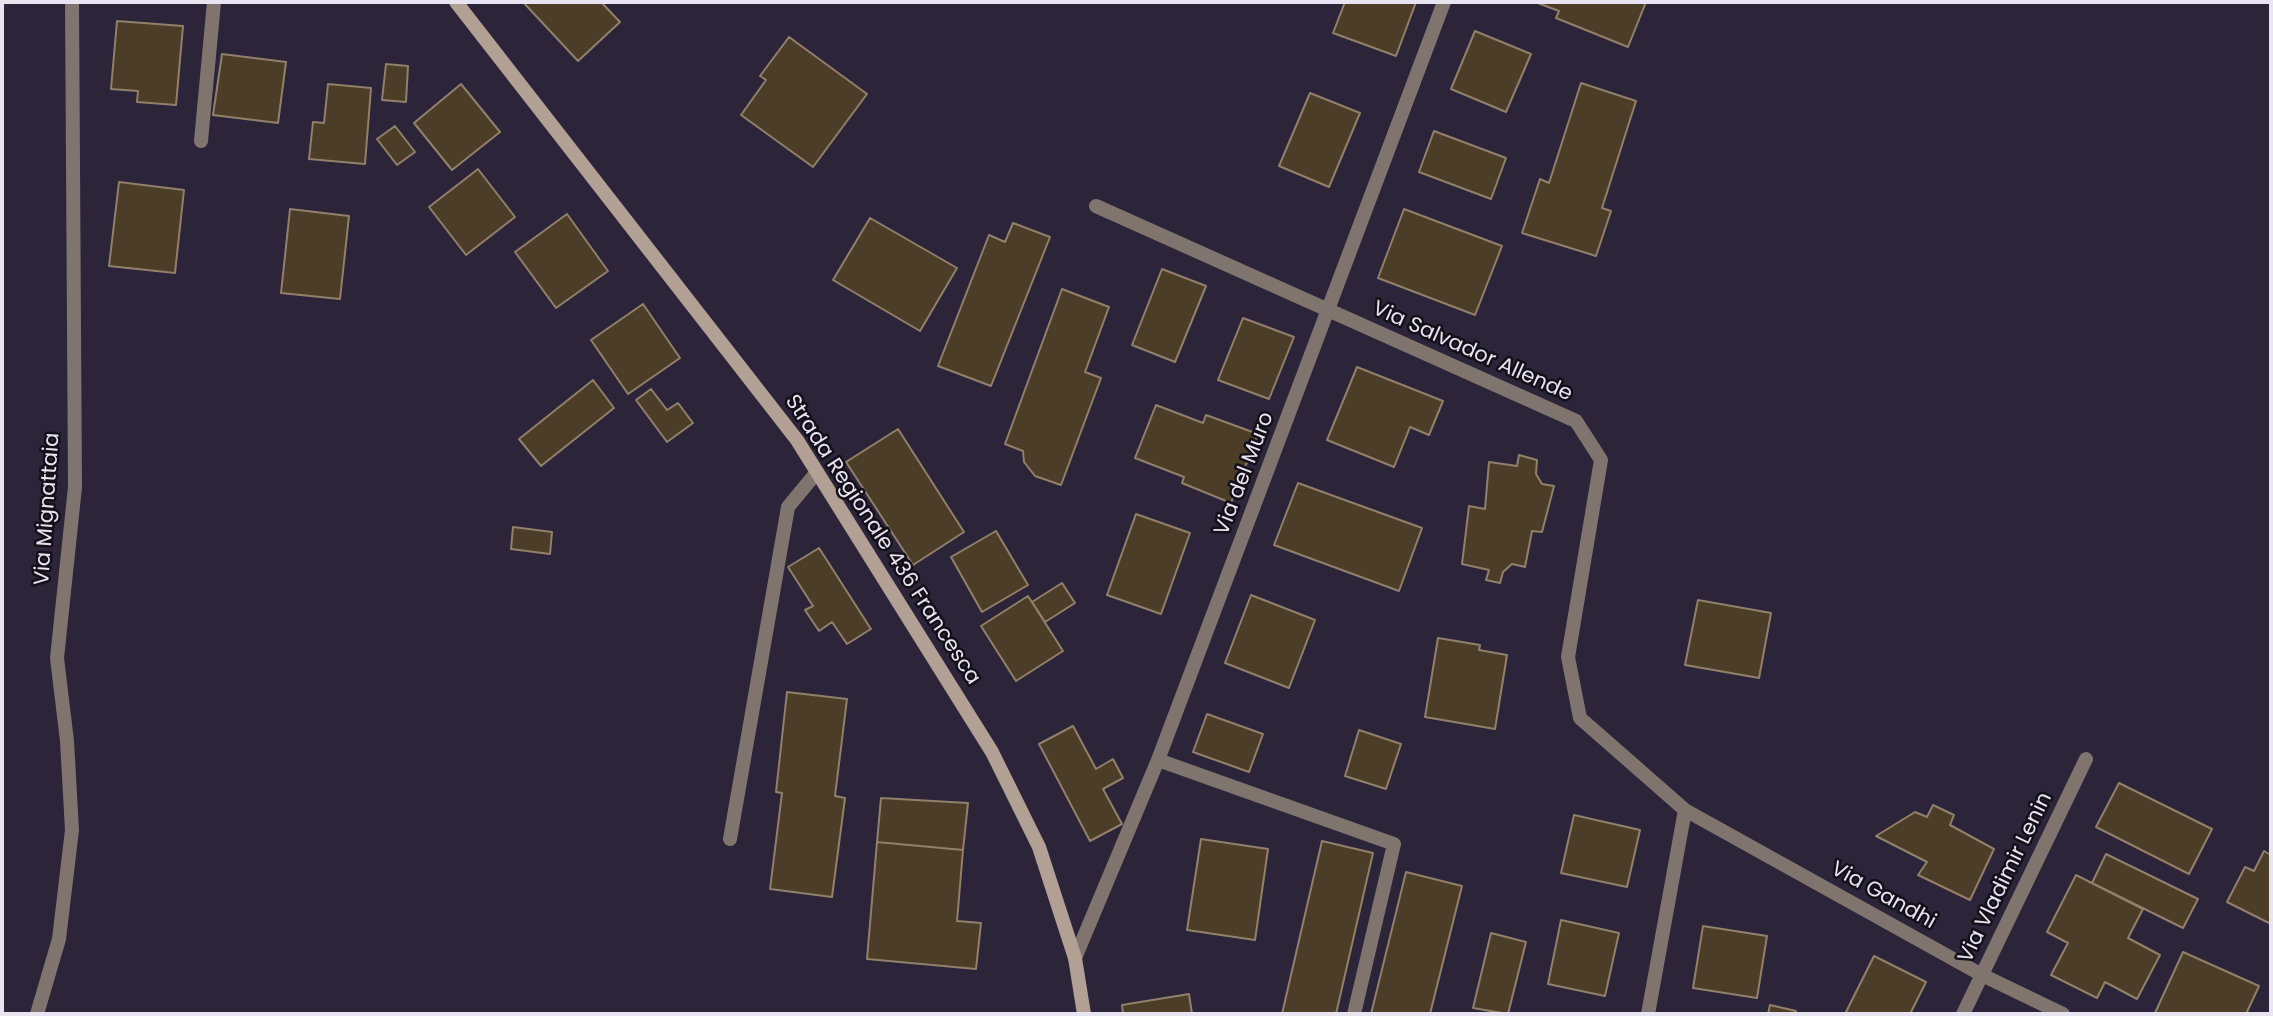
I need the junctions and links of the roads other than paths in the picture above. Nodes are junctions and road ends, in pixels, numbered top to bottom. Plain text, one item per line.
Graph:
1 (72, 2) edge
2 (214, 2) edge
3 (456, 2) edge
4 (1444, 2) edge
5 (201, 141) dead end
6 (1096, 206) dead end
7 (1328, 313) junction
8 (817, 472) junction
9 (2086, 759) dead end
10 (1158, 760) junction
11 (1685, 810) junction
12 (730, 839) dead end
13 (1075, 958) junction
14 (1982, 975) junction
15 (37, 1014) edge
16 (1084, 1014) edge
17 (1354, 1014) edge
18 (1648, 1014) edge
19 (1963, 1014) edge
20 (2063, 1014) edge

1 - 15 street, Via Mignattaia
2 - 5 street
3 - 8 street, Strada Regionale 436 Francesca
4 - 7 street, Via del Muro
6 - 7 street, Via Salvador Allende
7 - 10 street, Via del Muro
7 - 11 street, Via Salvador Allende
8 - 12 street
8 - 13 street, Strada Regionale 436 Francesca
9 - 14 street, Via Vladimir Lenin
10 - 13 street, Via del Muro
10 - 17 street
11 - 14 street, Via Gandhi
11 - 18 street
13 - 16 street, Strada Regionale 436 Francesca
14 - 19 street, Via Vladimir Lenin
14 - 20 street, Via Gandhi

